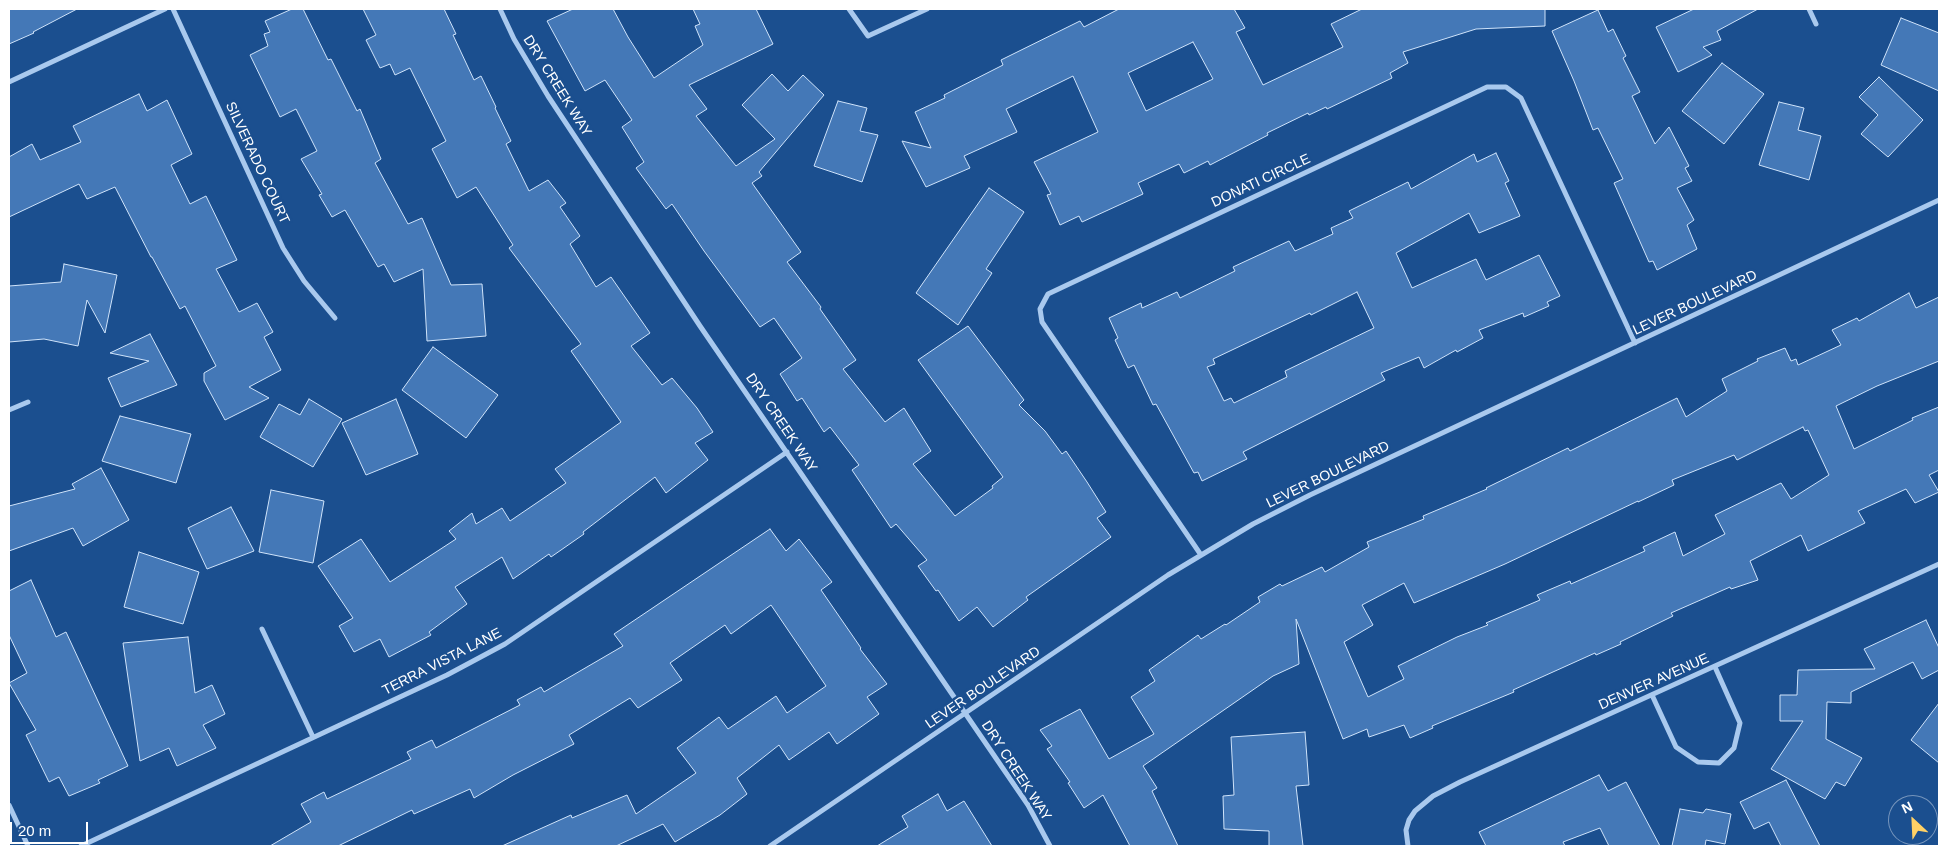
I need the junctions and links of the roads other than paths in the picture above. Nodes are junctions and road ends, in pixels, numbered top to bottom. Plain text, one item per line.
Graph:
1 (165, 9) edge
2 (173, 9) edge
3 (500, 9) edge
4 (849, 9) edge
5 (927, 9) edge
6 (1809, 9) edge
7 (1816, 24) dead end
8 (9, 82) edge
9 (1939, 200) edge
10 (335, 318) dead end
11 (1635, 343) junction
12 (28, 402) dead end
13 (9, 410) edge
14 (787, 452) junction
15 (1201, 555) junction
16 (1939, 564) edge
17 (262, 628) dead end
18 (1715, 667) junction
19 (1652, 695) junction
20 (965, 714) junction
21 (313, 737) junction
22 (9, 805) edge
23 (28, 846) edge
24 (81, 846) edge
25 (770, 846) edge
26 (1050, 846) edge
27 (1408, 846) edge

1 - 8 street
2 - 10 street, SILVERADO COURT
3 - 14 street, DRY CREEK WAY
4 - 5 street
6 - 7 street
9 - 11 street, LEVER BOULEVARD
11 - 15 street, LEVER BOULEVARD
11 - 15 street, DONATI CIRCLE
12 - 13 street
14 - 20 street, DRY CREEK WAY
14 - 21 street, TERRA VISTA LANE
15 - 20 street, LEVER BOULEVARD
16 - 18 street, DENVER AVENUE
17 - 21 street
18 - 19 street, DENVER AVENUE
18 - 19 street
19 - 27 street, DENVER AVENUE
20 - 25 street, LEVER BOULEVARD
20 - 26 street, DRY CREEK WAY
21 - 24 street, TERRA VISTA LANE
22 - 23 street

